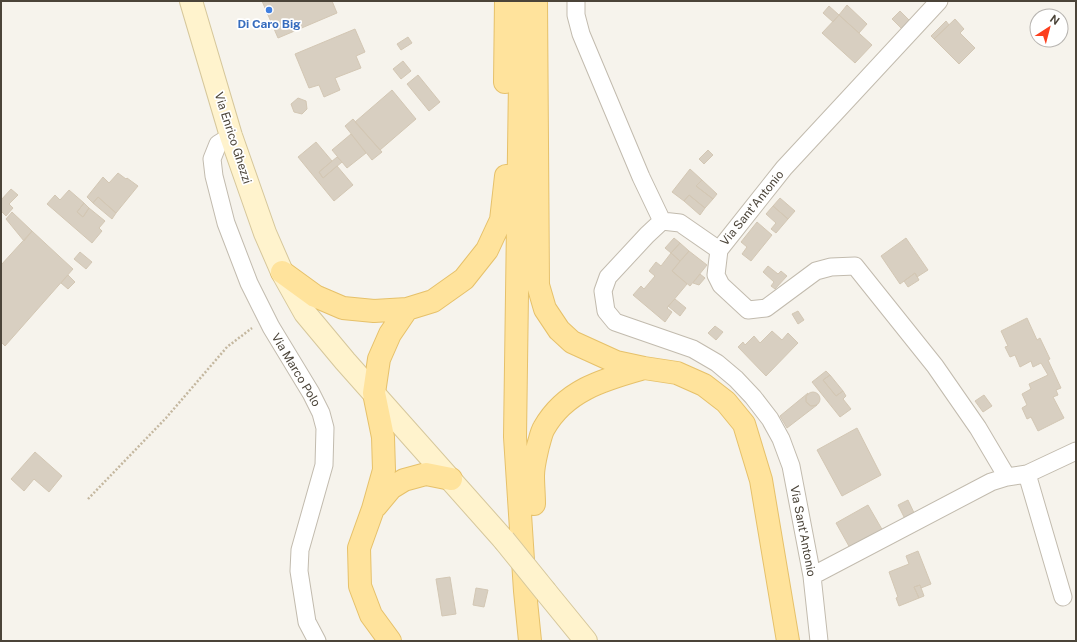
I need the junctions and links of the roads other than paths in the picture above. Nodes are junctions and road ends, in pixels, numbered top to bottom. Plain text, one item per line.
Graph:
1 (191, 1) edge
2 (506, 1) edge
3 (522, 1) edge
4 (536, 1) edge
5 (576, 1) edge
6 (939, 1) edge
7 (231, 136) junction
8 (662, 221) junction
9 (719, 250) junction
10 (282, 272) junction
11 (408, 309) junction
12 (644, 368) junction
13 (374, 393) junction
14 (1076, 451) edge
15 (1027, 474) junction
16 (1007, 477) junction
17 (451, 479) junction
18 (373, 509) junction
19 (812, 576) junction
20 (1063, 597) dead end
21 (317, 641) edge
22 (390, 641) edge
23 (530, 641) edge
24 (543, 641) edge
25 (586, 641) edge
26 (788, 641) edge
27 (819, 641) edge

1 - 7 street, Via Enrico Ghezzi
2 - 11 main road
3 - 23 main road
4 - 12 main road
5 - 8 street
6 - 9 street, Via Sant'Antonio
7 - 10 street, Via Enrico Ghezzi
7 - 21 street, Via Marco Polo
8 - 9 street, Via Sant'Antonio
8 - 19 street, Via Sant'Antonio
9 - 16 street
10 - 11 main road
10 - 13 street, Via Enrico Ghezzi
11 - 13 main road
12 - 24 main road
12 - 26 main road
13 - 17 street, Via Enrico Ghezzi
13 - 18 main road
14 - 15 street
15 - 16 street
15 - 20 street
16 - 19 street
17 - 18 main road
17 - 25 street, Via Enrico Ghezzi, bridge
18 - 22 main road
19 - 27 street, Via Sant'Antonio

